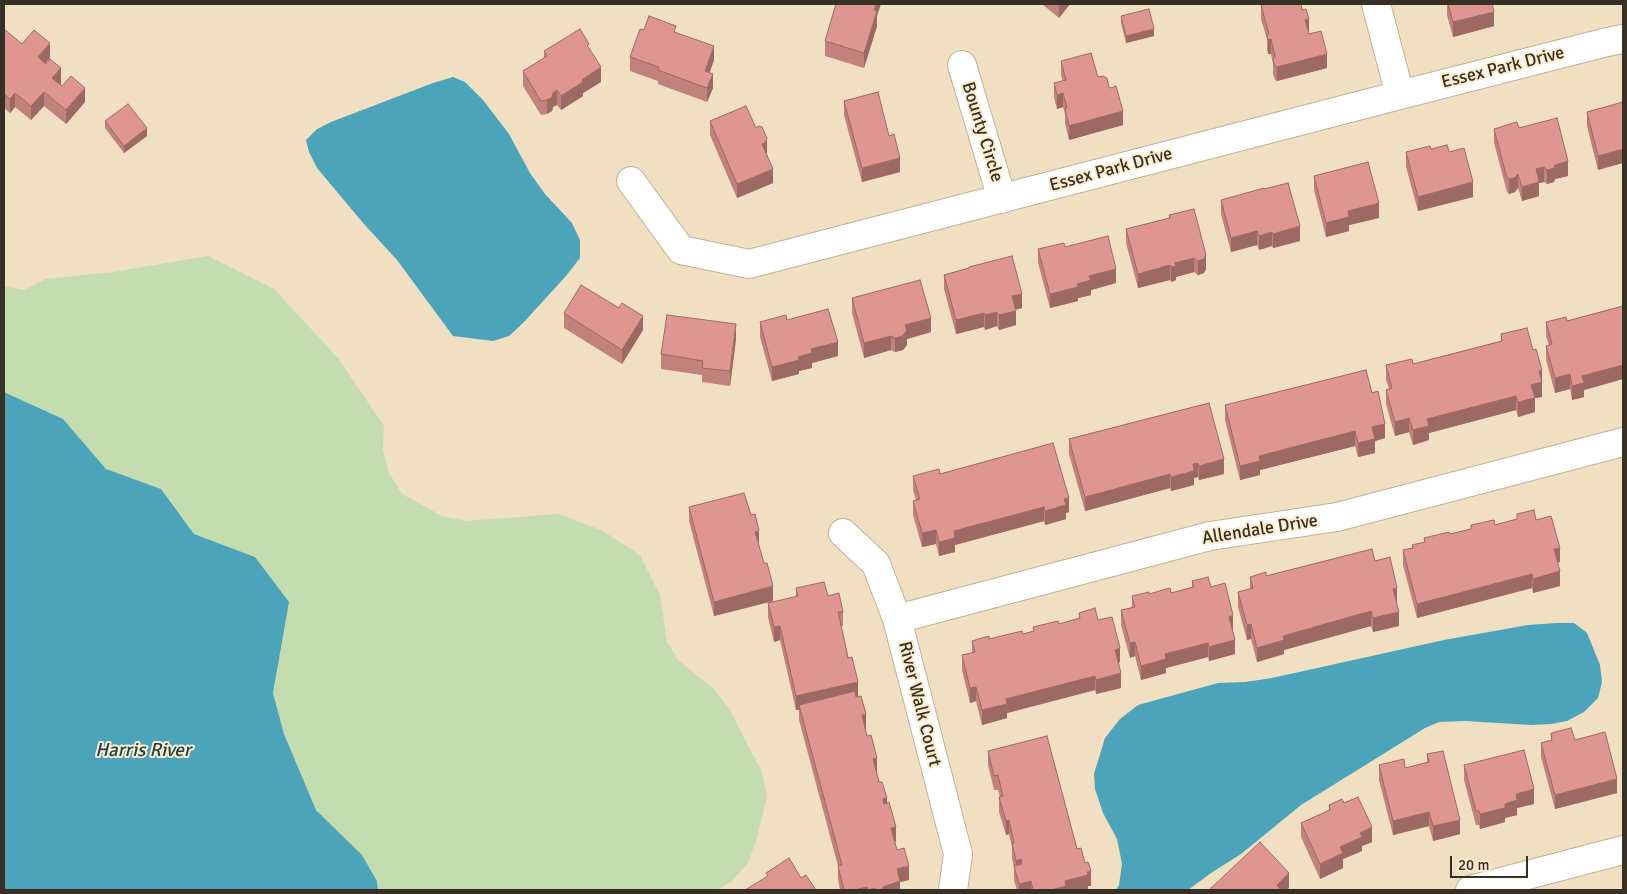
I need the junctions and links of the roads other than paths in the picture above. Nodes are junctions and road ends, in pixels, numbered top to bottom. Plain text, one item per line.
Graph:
1 (1376, 4) edge
2 (1623, 39) edge
3 (962, 65) dead end
4 (1400, 95) junction
5 (631, 181) dead end
6 (1002, 198) junction
7 (1623, 442) edge
8 (843, 533) dead end
9 (897, 619) junction
10 (1623, 850) edge
11 (954, 890) edge
12 (1470, 890) edge

1 - 4 street
2 - 4 street, Essex Park Drive
3 - 6 street, Bounty Circle
4 - 6 street, Essex Park Drive
5 - 6 street, Essex Park Drive
7 - 9 street, Allendale Drive
8 - 9 street, River Walk Court
9 - 11 street, River Walk Court
10 - 12 street

